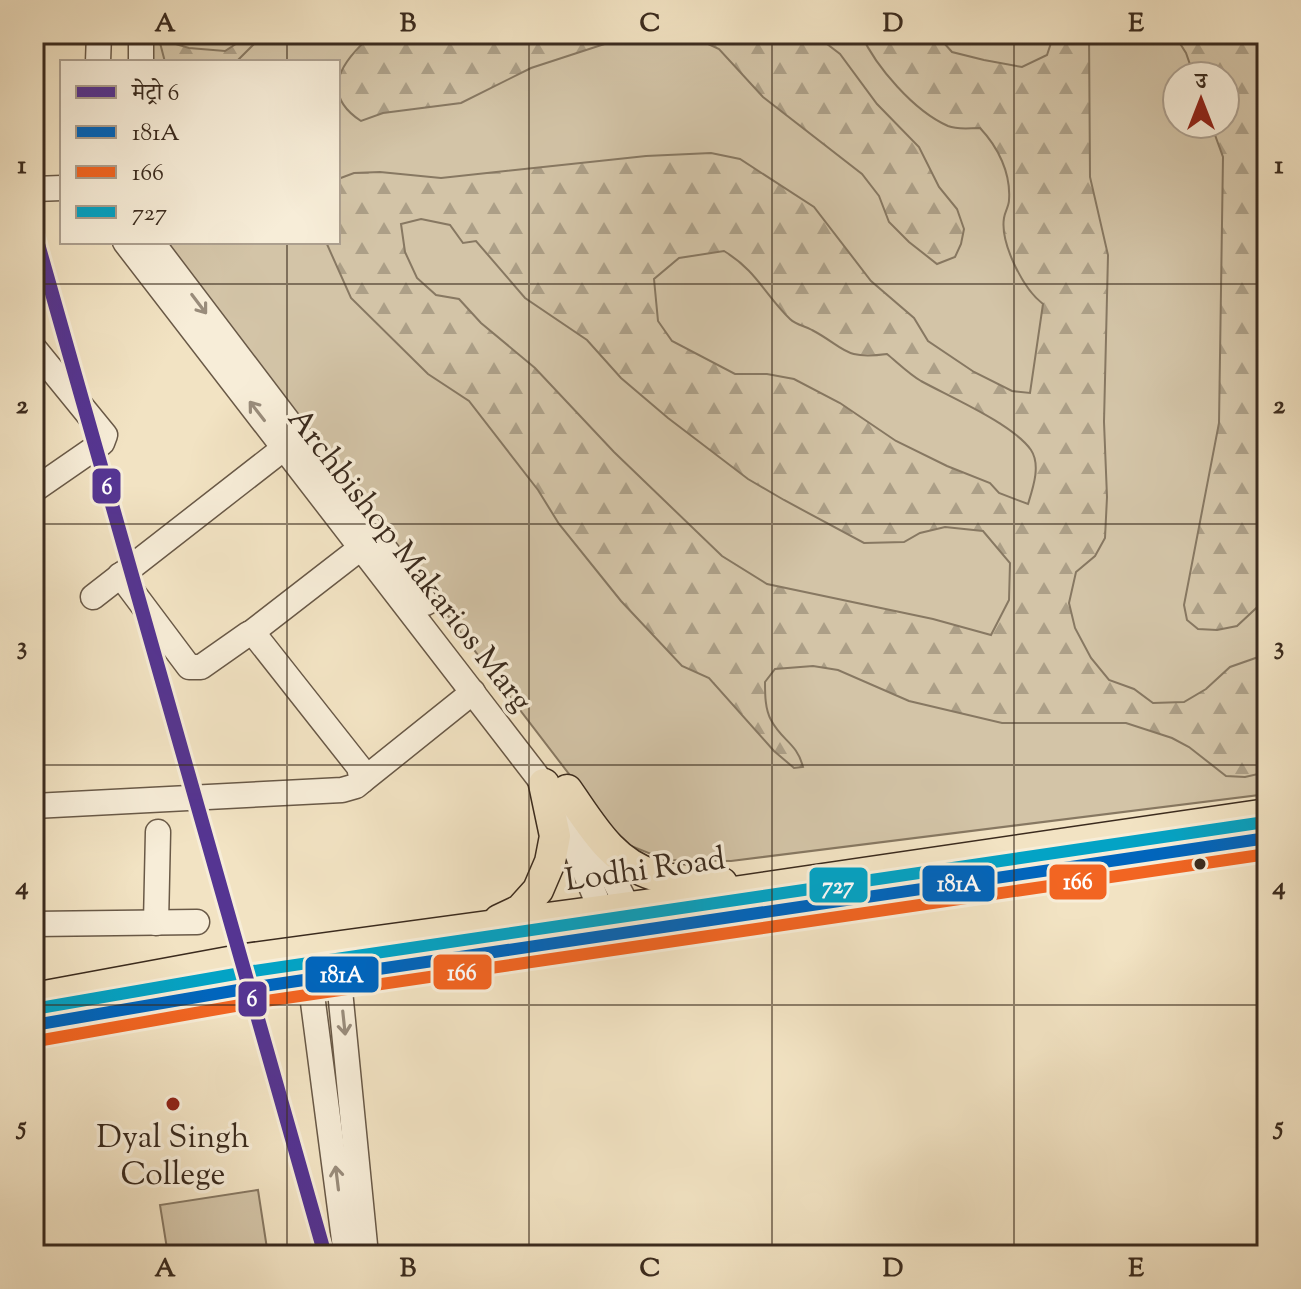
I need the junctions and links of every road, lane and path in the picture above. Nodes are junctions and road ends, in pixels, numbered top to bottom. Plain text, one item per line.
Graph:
1 (99, 34) edge
2 (141, 34) edge
3 (98, 60) edge
4 (141, 60) edge
5 (60, 188) edge
6 (34, 189) edge
7 (127, 244) edge
8 (153, 244) edge
9 (34, 348) edge
10 (292, 442) junction
11 (34, 490) edge
12 (362, 547) junction
13 (120, 575) junction
14 (93, 597) dead end
15 (251, 633) junction
16 (473, 692) junction
17 (362, 781) junction
18 (556, 787) junction
19 (34, 806) edge
20 (1267, 814) edge
21 (158, 832) dead end
22 (1267, 838) edge
23 (763, 888) junction
24 (197, 922) dead end
25 (621, 922) junction
26 (156, 923) junction
27 (34, 924) edge
28 (486, 926) junction
29 (323, 962) junction
30 (34, 998) edge
31 (34, 1025) edge
32 (346, 1255) edge
33 (366, 1255) edge

1 - 3 street
2 - 4 street
5 - 6 street
10 -> 7 street, Archbishop Makarios Marg
8 -> 10 street, Archbishop Makarios Marg
9 - 11 street
10 - 12 street, Archbishop Makarios Marg
10 - 13 street
10 - 18 street, Archbishop Makarios Marg
12 - 15 street
12 - 16 street, Archbishop Makarios Marg
13 - 14 street
13 - 15 street
15 - 17 street
16 - 17 street
16 - 18 street, Archbishop Makarios Marg
17 - 19 street
18 - 23 main road
18 - 25 street, Archbishop Makarios Marg
18 - 28 main road
20 - 23 main road, Lodhi Road
21 - 26 street
22 - 25 main road, Lodhi Road
23 - 25 main road, Lodhi Road
24 - 26 street
25 - 28 main road, Lodhi Road
25 - 29 main road, Lodhi Road
26 - 27 street
28 - 29 main road, Lodhi Road
29 - 30 main road, Lodhi Road
29 - 31 main road, Lodhi Road
32 -> 29 street
29 -> 33 street

